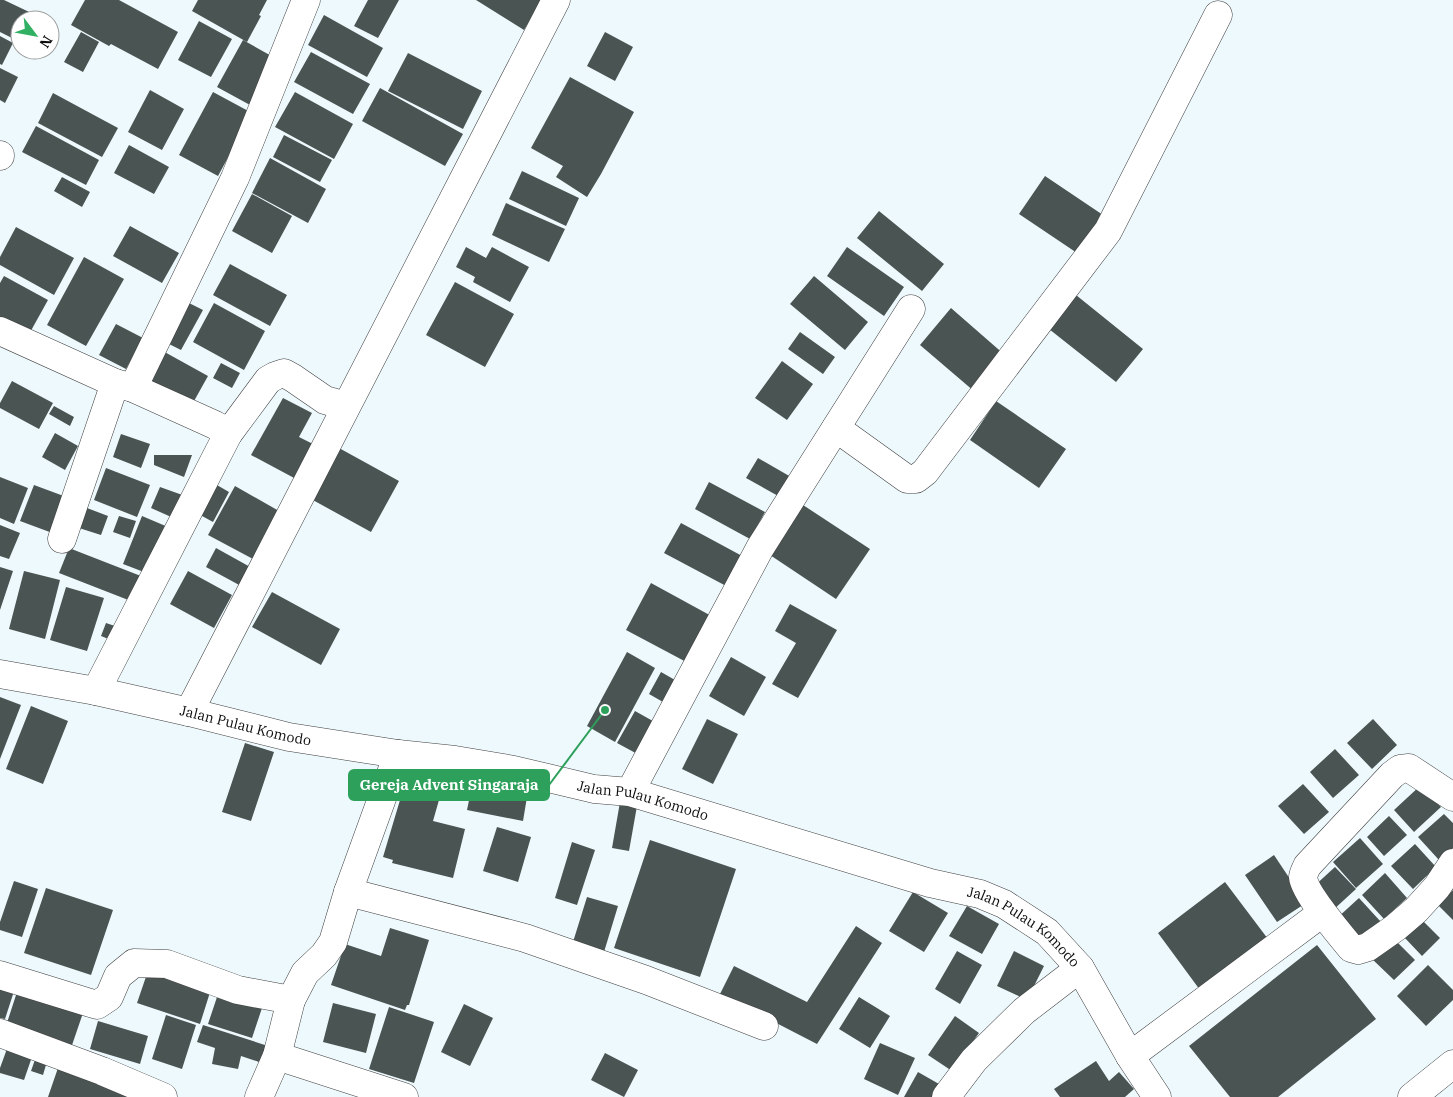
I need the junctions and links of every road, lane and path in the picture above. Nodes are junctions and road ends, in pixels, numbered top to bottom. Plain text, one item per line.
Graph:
1 (306, 0) edge
2 (556, 0) edge
3 (1218, 15) dead end
4 (911, 309) dead end
5 (0, 331) edge
6 (124, 386) junction
7 (346, 406) junction
8 (836, 428) junction
9 (228, 434) junction
10 (62, 539) dead end
11 (0, 674) edge
12 (96, 691) junction
13 (189, 712) junction
14 (398, 754) junction
15 (630, 792) junction
16 (1453, 797) edge
17 (1453, 863) edge
18 (348, 892) junction
19 (1322, 913) junction
20 (1080, 968) junction
21 (0, 975) edge
22 (291, 1000) junction
23 (764, 1026) dead end
24 (0, 1033) edge
25 (276, 1056) junction
26 (1130, 1056) junction
27 (1453, 1064) edge
28 (163, 1097) edge
29 (259, 1097) edge
30 (404, 1097) edge
31 (946, 1097) edge
32 (1157, 1097) edge
33 (1412, 1097) edge

1 - 6 street
2 - 7 street
3 - 8 street
4 - 8 street
5 - 6 street
6 - 9 street
6 - 10 street
7 - 9 street
7 - 13 street
8 - 15 street
9 - 12 street
11 - 12 street, Jalan Pulau Komodo
12 - 13 street, Jalan Pulau Komodo
13 - 14 street, Jalan Pulau Komodo
14 - 15 street, Jalan Pulau Komodo
14 - 18 street
15 - 20 street, Jalan Pulau Komodo
16 - 19 street
17 - 19 street
18 - 22 street
18 - 23 street
19 - 26 street
20 - 26 street, Jalan Pulau Komodo
20 - 31 street
21 - 22 street
22 - 25 street
24 - 28 street
25 - 29 street
25 - 30 street
26 - 32 street, Jalan Pulau Komodo
27 - 33 street

